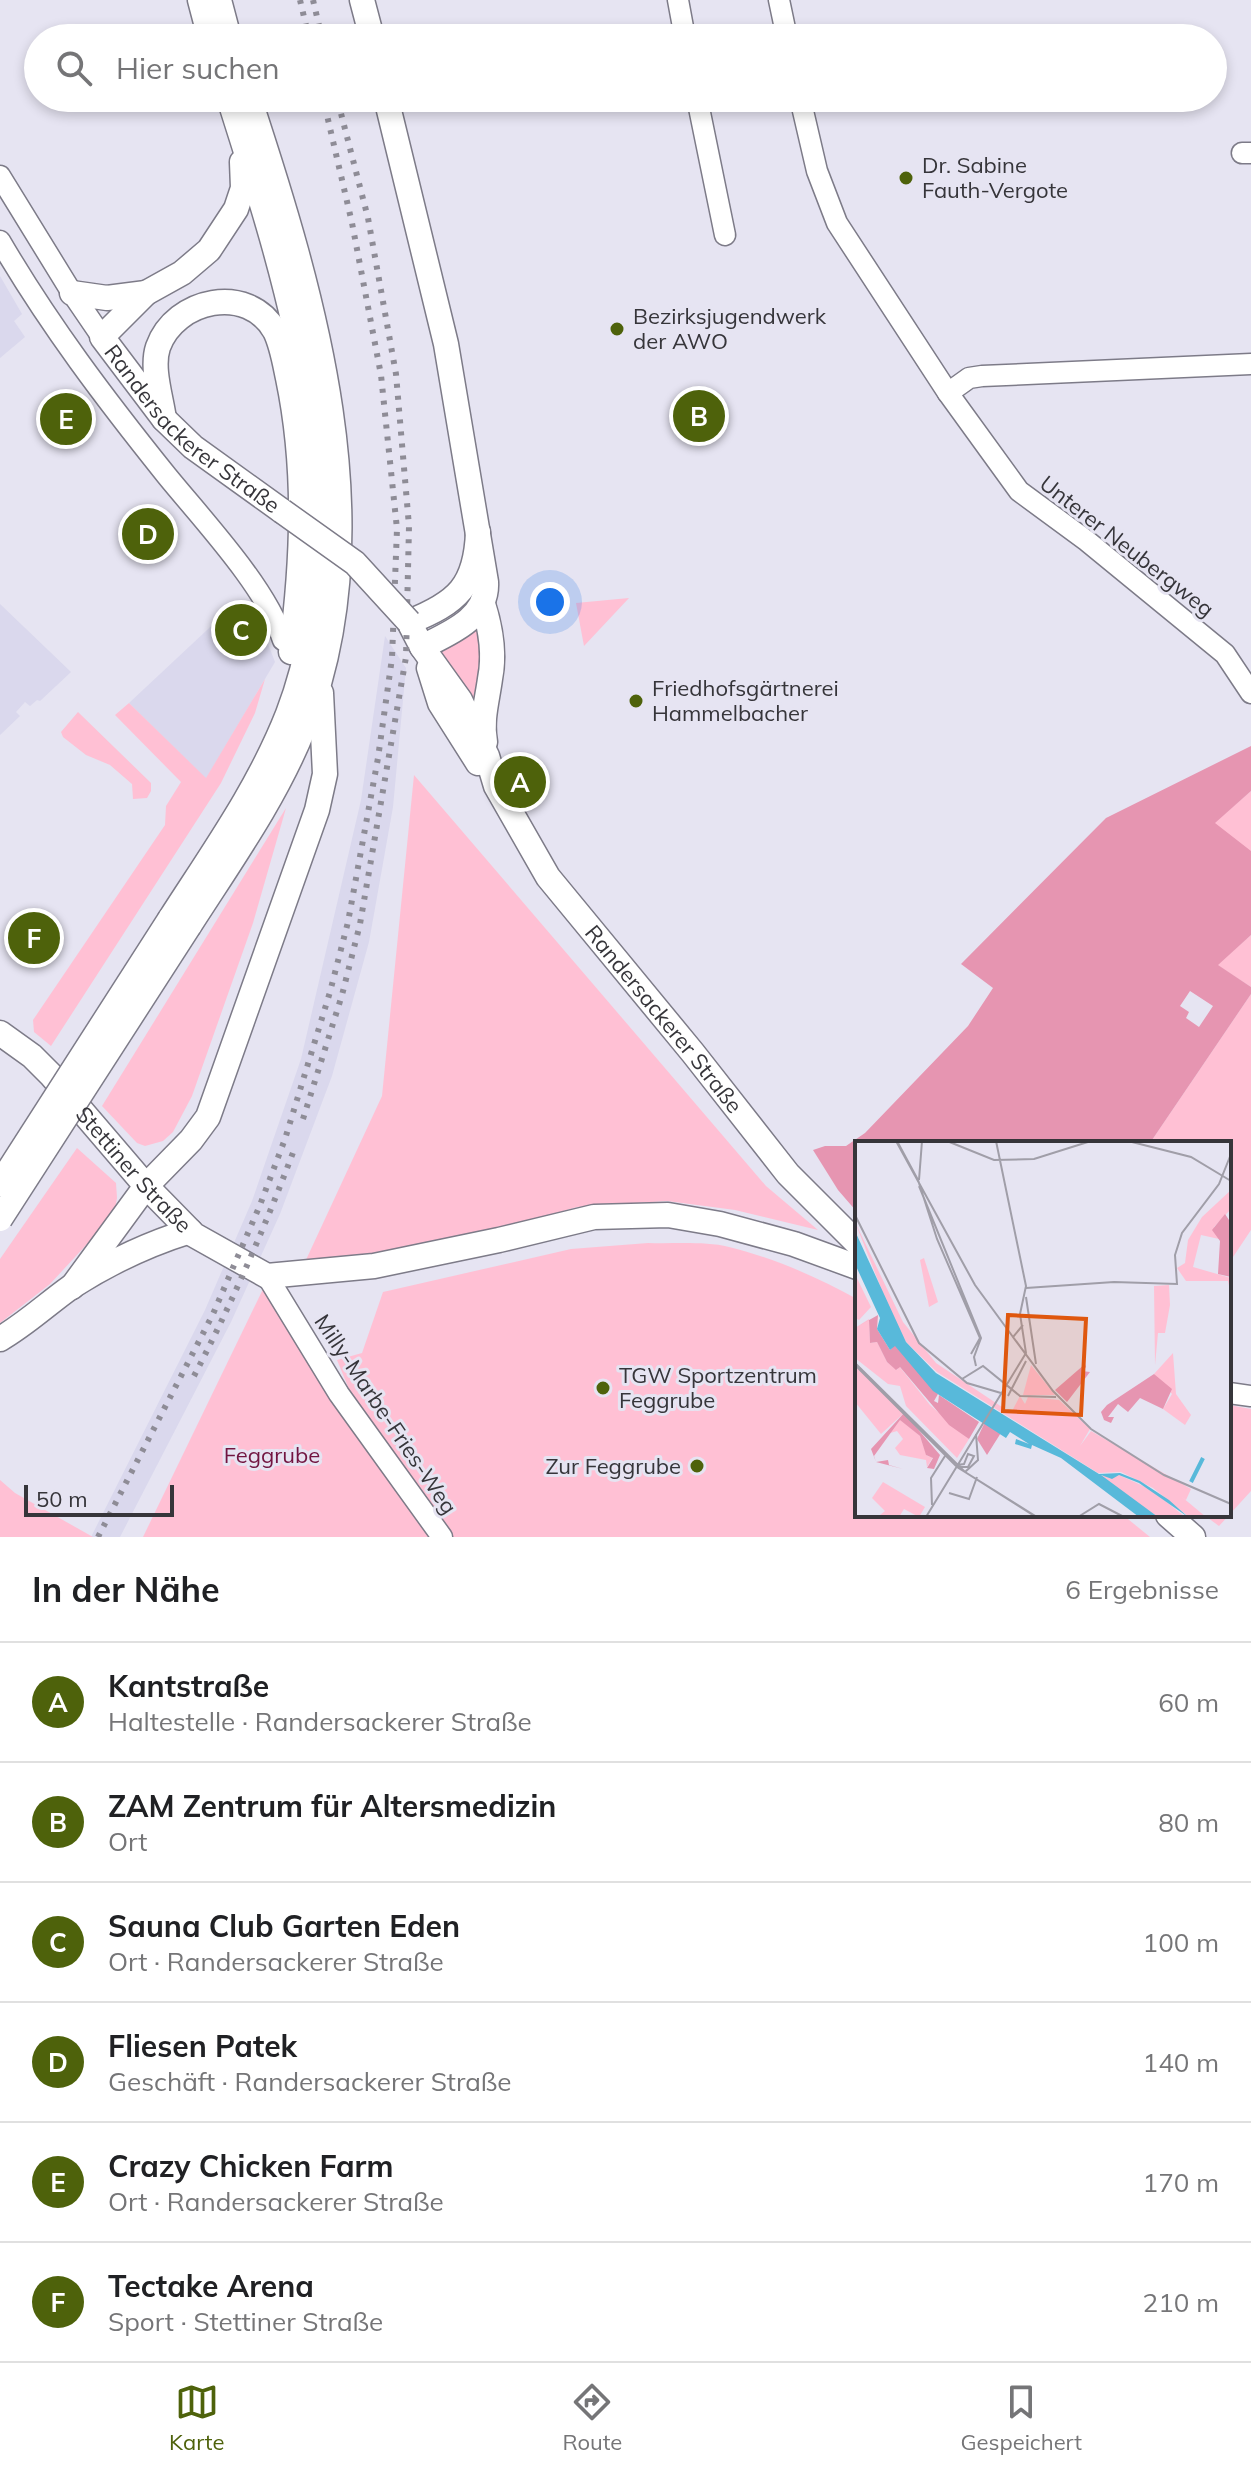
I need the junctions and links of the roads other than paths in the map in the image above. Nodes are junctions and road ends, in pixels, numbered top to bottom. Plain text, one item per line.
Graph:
1 (200, 0) edge
2 (219, 0) edge
3 (362, 0) edge
4 (678, 0) edge
5 (779, 0) edge
6 (206, 24) edge
7 (225, 24) edge
8 (368, 24) edge
9 (682, 24) edge
10 (784, 24) edge
11 (233, 112) edge
12 (253, 112) edge
13 (389, 112) edge
14 (700, 112) edge
15 (803, 112) edge
16 (242, 139) junction
17 (0, 176) edge
18 (725, 235) dead end
19 (0, 241) edge
20 (72, 293) junction
21 (146, 293) junction
22 (102, 337) junction
23 (1251, 364) edge
24 (948, 393) junction
25 (164, 419) junction
26 (478, 532) junction
27 (483, 604) junction
28 (409, 622) junction
29 (422, 647) junction
30 (286, 650) junction
31 (320, 682) junction
32 (1251, 693) edge
33 (288, 714) junction
34 (490, 767) junction
35 (180, 922) junction
36 (0, 1033) edge
37 (0, 1184) edge
38 (146, 1186) junction
39 (0, 1219) edge
40 (190, 1231) junction
41 (855, 1241) edge
42 (855, 1266) edge
43 (277, 1276) junction
44 (72, 1287) junction
45 (0, 1339) edge
46 (1231, 1393) edge
47 (1251, 1396) edge
48 (1170, 1517) edge
49 (442, 1537) edge
50 (1193, 1537) edge

1 - 6 main road
2 - 7 main road
3 - 8 main road
4 - 9 street
5 - 10 street
11 - 16 main road
12 - 31 main road
13 - 26 main road
14 - 18 street
15 - 24 street, Unterer Neubergweg
16 - 21 main road
16 - 33 main road
17 - 20 street, Randersackerer Straße
19 - 30 street, Randersackerer Straße
20 - 21 main road
20 - 22 street, Randersackerer Straße
21 - 22 main road
22 - 25 main road, Randersackerer Straße
23 - 24 street
24 - 32 street, Unterer Neubergweg
25 - 28 main road, Randersackerer Straße, bridge
25 - 30 main road
26 - 27 main road
26 - 28 main road
27 - 29 main road
27 - 34 main road
28 - 29 main road, Randersackerer Straße
29 - 34 main road, Randersackerer Straße
30 - 33 main road
31 - 35 main road
31 - 38 main road
33 - 35 main road
34 - 41 main road, Randersackerer Straße
35 - 37 main road, bridge
35 - 39 main road, bridge
36 - 38 main road, Stettiner Straße
38 - 40 main road, Stettiner Straße
38 - 44 main road
40 - 43 main road, Stettiner Straße
40 - 44 main road
42 - 43 main road
43 - 49 street, Milly-Marbe-Fries-Weg
44 - 45 main road
46 - 47 street
48 - 50 main road

